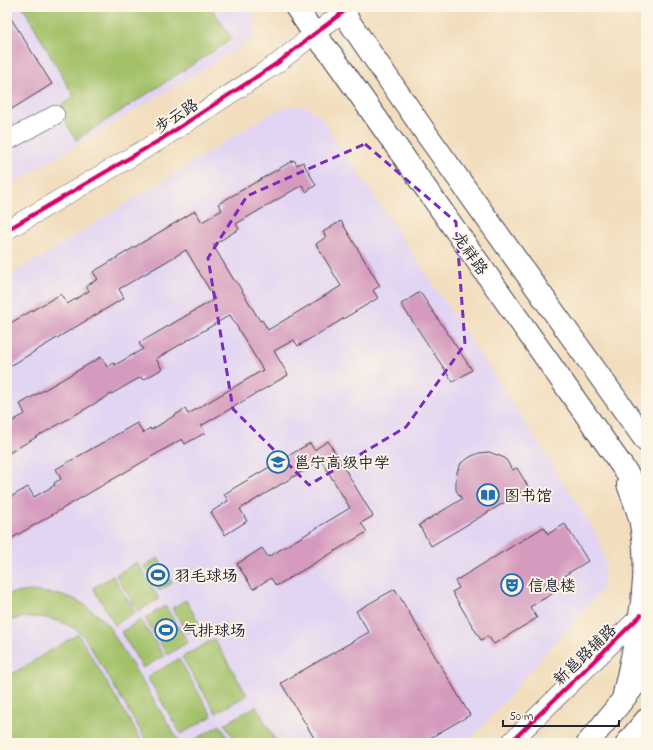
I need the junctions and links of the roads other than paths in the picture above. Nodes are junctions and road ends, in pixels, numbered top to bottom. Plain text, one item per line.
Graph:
1 (296, 7) edge
2 (344, 9) edge
3 (314, 34) junction
4 (55, 115) dead end
5 (7, 141) edge
6 (7, 230) edge
7 (646, 441) edge
8 (622, 466) junction
9 (646, 500) edge
10 (641, 615) junction
11 (646, 671) edge
12 (623, 699) junction
13 (646, 720) edge
14 (510, 743) edge
15 (588, 743) edge
16 (627, 743) edge

1 - 3 main road, 龙祥路
2 - 3 street, 步云路
2 - 7 main road, 龙祥路
3 - 6 street, 步云路
3 - 8 main road, 龙祥路
4 - 5 street
8 - 9 main road, 龙祥路
8 - 10 main road
10 - 12 main road
10 - 14 street, 新邕路辅路
11 - 12 main road
12 - 15 main road
13 - 16 main road

